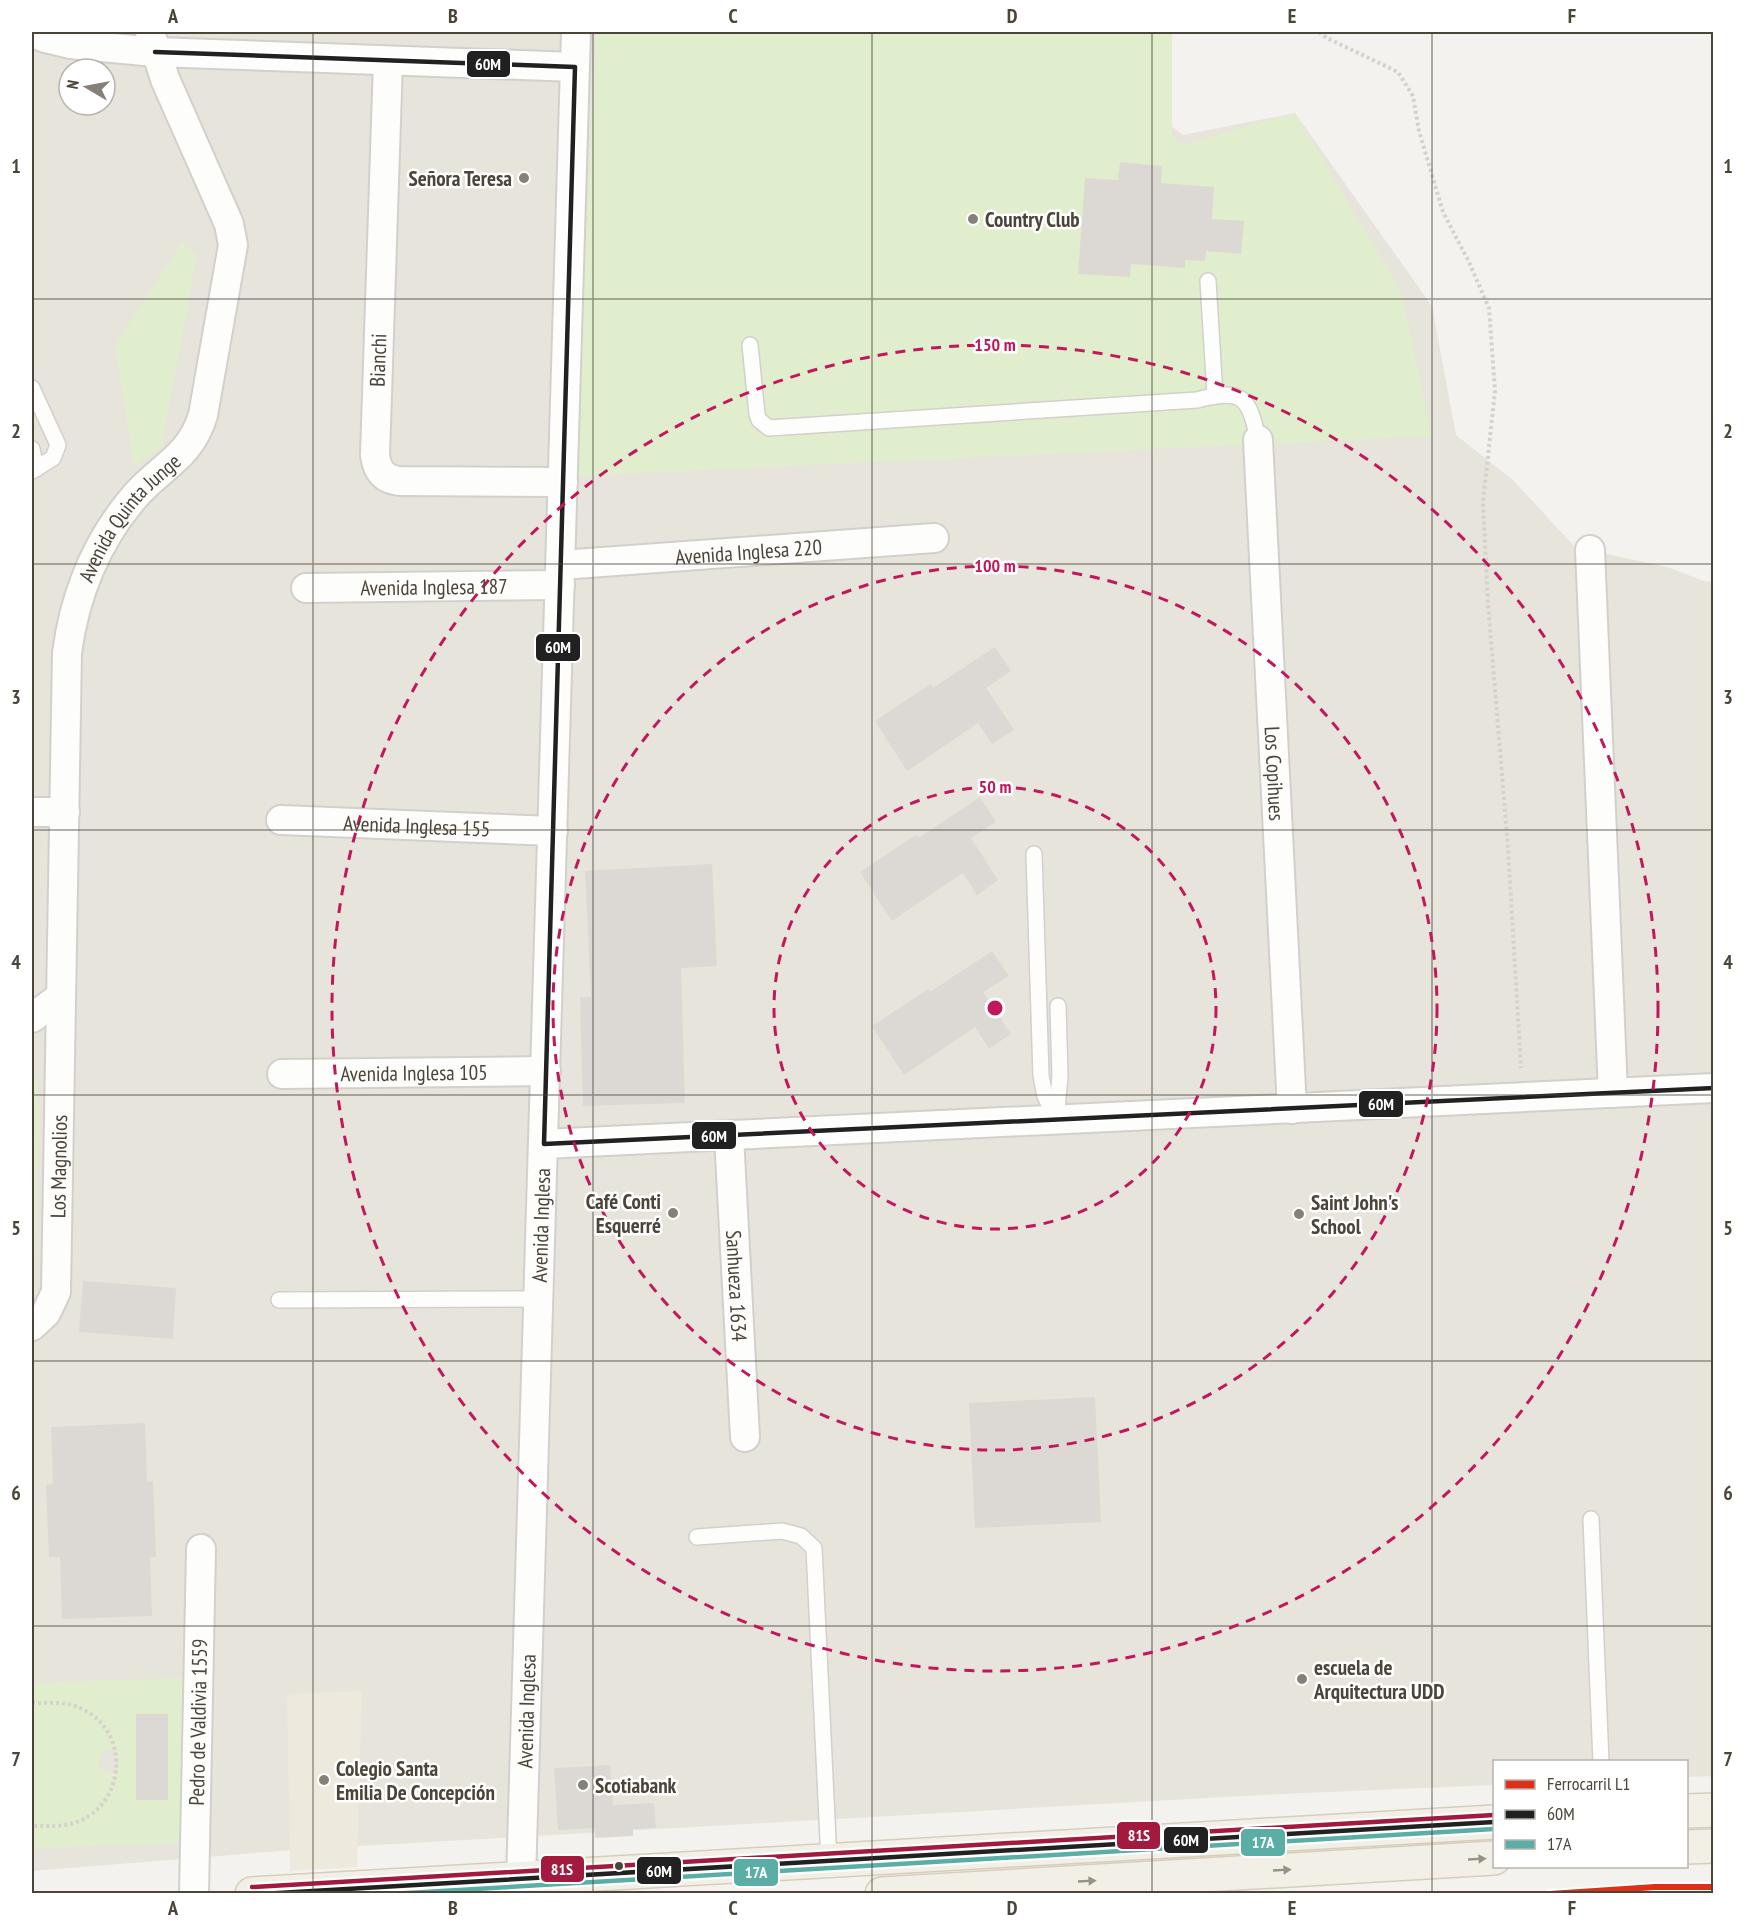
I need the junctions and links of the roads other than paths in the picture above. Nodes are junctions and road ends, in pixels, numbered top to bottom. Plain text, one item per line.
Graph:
1 (32, 32) edge
2 (576, 32) edge
3 (153, 42) edge
4 (388, 61) junction
5 (575, 67) junction
6 (1208, 281) dead end
7 (750, 345) dead end
8 (32, 388) edge
9 (1215, 395) junction
10 (1258, 440) joint
11 (32, 449) edge
12 (34, 470) edge
13 (563, 482) junction
14 (934, 538) dead end
15 (1590, 550) dead end
16 (560, 575) junction
17 (306, 588) dead end
18 (32, 812) edge
19 (64, 812) junction
20 (281, 820) dead end
21 (553, 831) junction
22 (1034, 854) dead end
23 (60, 997) junction
24 (1058, 1006) dead end
25 (32, 1018) edge
26 (546, 1071) junction
27 (282, 1074) dead end
28 (1713, 1088) edge
29 (1613, 1093) junction
30 (1292, 1109) junction
31 (1056, 1120) junction
32 (729, 1136) junction
33 (544, 1144) junction
34 (539, 1299) junction
35 (279, 1300) dead end
36 (32, 1326) edge
37 (745, 1437) dead end
38 (1591, 1519) dead end
39 (696, 1537) dead end
40 (201, 1549) dead end
41 (1601, 1760) edge
42 (1713, 1810) edge
43 (1688, 1811) edge
44 (1493, 1822) edge
45 (1713, 1846) edge
46 (1688, 1847) edge
47 (1493, 1858) edge
48 (829, 1861) junction
49 (520, 1889) edge
50 (194, 1893) edge
51 (252, 1893) edge
52 (882, 1893) edge

1 - 3 street
2 - 5 street, Avenida Inglesa
3 - 4 street
3 - 19 street, Avenida Quinta Junge
4 - 5 street
4 - 13 street, Bianchi
5 - 13 street, Avenida Inglesa
6 - 9 lane
7 - 9 lane
8 - 12 lane
9 - 10 lane
10 - 30 street, Los Copihues
11 - 12 lane
13 - 16 street, Avenida Inglesa
14 - 16 street, Avenida Inglesa 220
15 - 29 street
16 - 17 street, Avenida Inglesa 187
16 - 21 street, Avenida Inglesa
18 - 19 street
19 - 23 street, Avenida Quinta Junge
20 - 21 street, Avenida Inglesa 155
21 - 26 street, Avenida Inglesa
22 - 31 lane
23 - 25 street
23 - 36 street, Los Magnolios
24 - 31 lane
26 - 27 street, Avenida Inglesa 105
26 - 33 street, Avenida Inglesa
28 - 29 street
29 - 30 street
30 - 31 street
31 - 32 street
32 - 33 street
32 - 37 street, Sanhueza 1634
33 - 34 street, Avenida Inglesa
34 - 35 lane
34 - 49 street, Avenida Inglesa
38 - 41 lane
39 - 48 lane
40 - 50 street, Pedro de Valdivia 1559
42 - 43 main road
44 - 48 main road
45 - 46 main road
52 -> 47 main road
48 - 49 main road
49 - 51 main road

